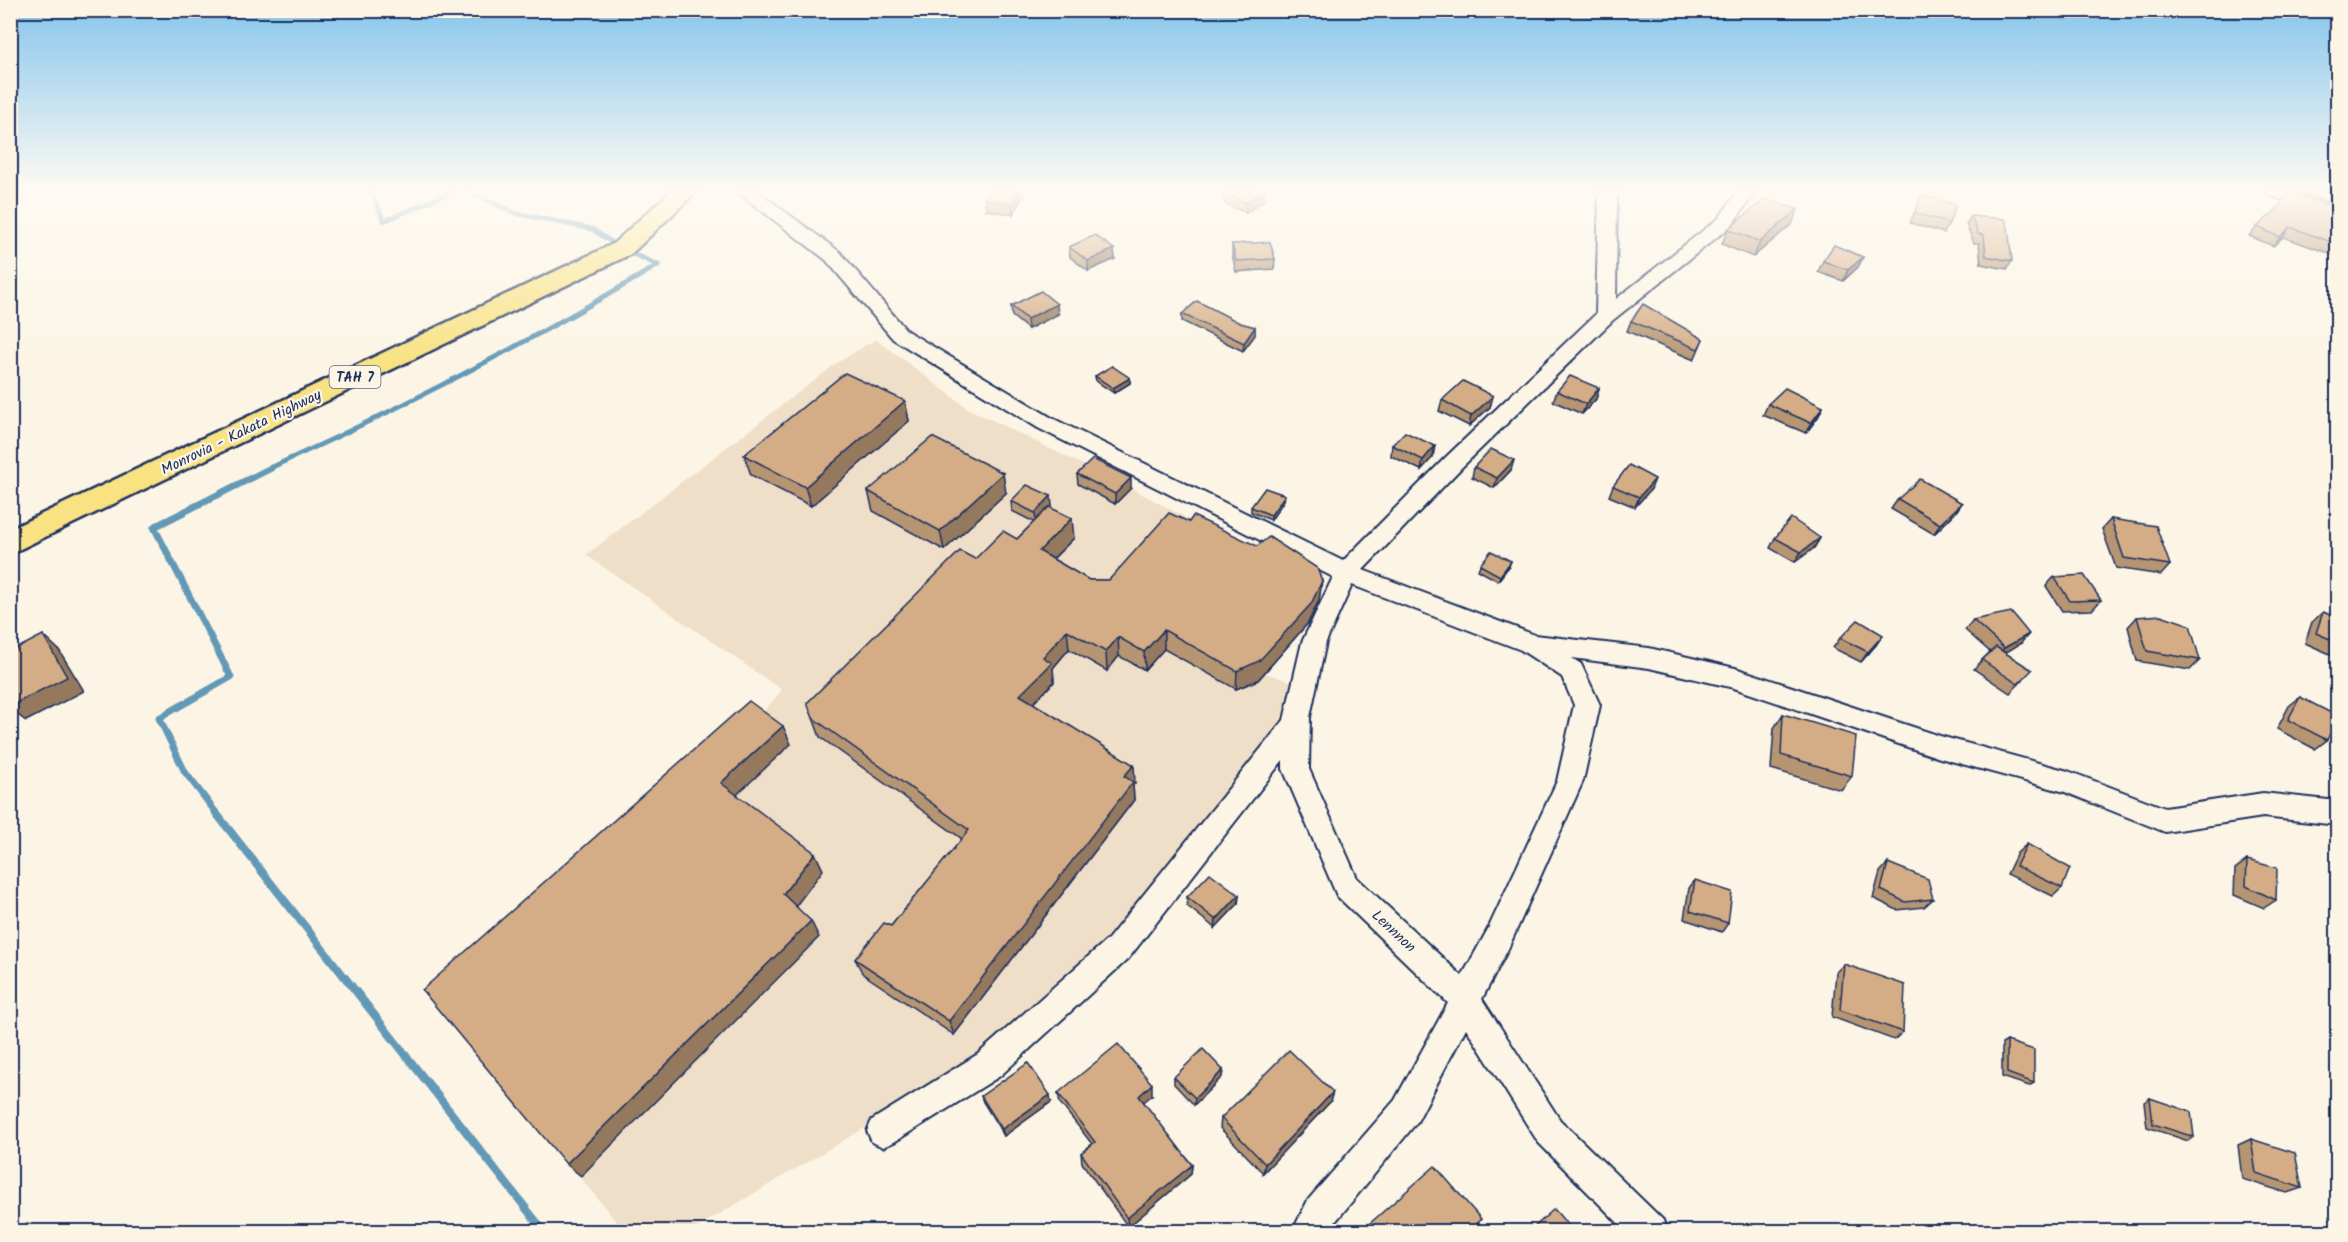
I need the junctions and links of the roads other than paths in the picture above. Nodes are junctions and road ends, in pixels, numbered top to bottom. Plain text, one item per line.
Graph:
1 (622, 249) edge
2 (823, 249) edge
3 (1607, 249) edge
4 (1691, 249) edge
5 (1606, 316) junction
6 (10, 543) edge
7 (1346, 573) junction
8 (1530, 644) junction
9 (1297, 723) junction
10 (2337, 813) edge
11 (1464, 998) junction
12 (883, 1131) dead end
13 (1308, 1232) edge
14 (1651, 1232) edge

1 - 6 highway, Monrovia - Kakata Highway / TAH 7
2 - 7 street
3 - 5 street
4 - 5 street, Lennnon
5 - 7 street, Lennnon
7 - 8 street
7 - 9 street, Lennnon
8 - 10 street
8 - 11 street
9 - 11 street, Lennnon
9 - 12 street
11 - 13 street
11 - 14 street, Lennnon

